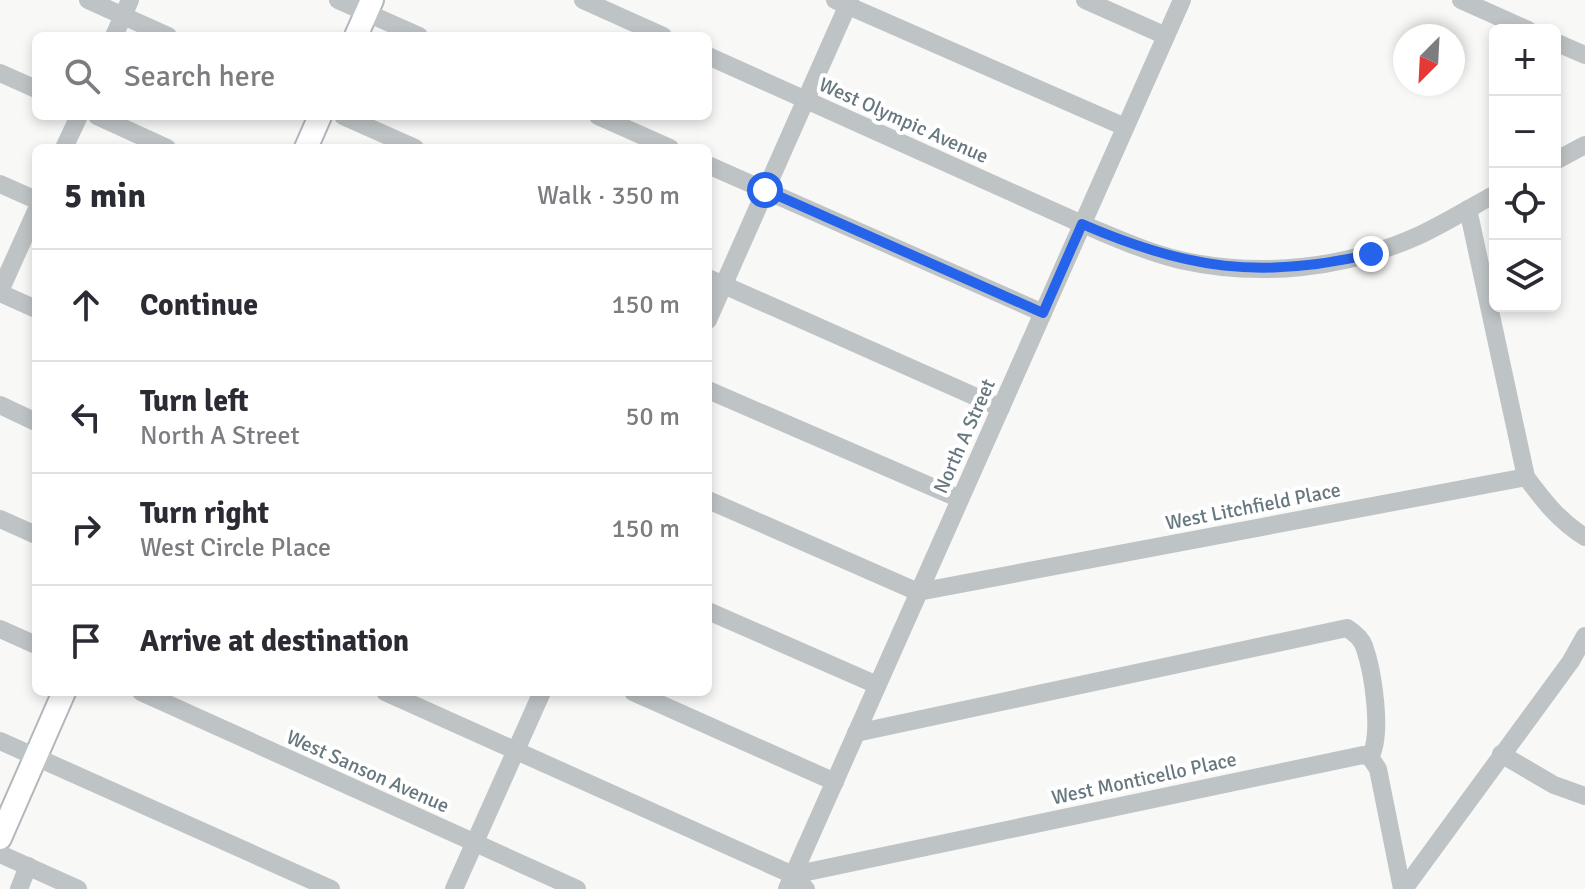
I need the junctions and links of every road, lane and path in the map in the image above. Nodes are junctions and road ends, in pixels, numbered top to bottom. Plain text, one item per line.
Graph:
1 (88, 0) edge
2 (338, 0) edge
3 (583, 0) edge
4 (1085, 0) edge
5 (1182, 0) edge
6 (1461, 0) edge
7 (844, 2) edge
8 (369, 6) edge
9 (127, 8) edge
10 (1515, 24) edge
11 (116, 32) edge
12 (162, 32) edge
13 (358, 32) edge
14 (412, 32) edge
15 (654, 32) edge
16 (1166, 36) junction
17 (1561, 45) edge
18 (1585, 55) edge
19 (712, 58) edge
20 (0, 73) edge
21 (32, 87) edge
22 (805, 99) junction
23 (77, 120) edge
24 (106, 120) edge
25 (318, 120) edge
26 (352, 120) edge
27 (607, 120) edge
28 (1125, 127) junction
29 (66, 144) edge
30 (158, 144) edge
31 (308, 144) edge
32 (406, 144) edge
33 (661, 144) edge
34 (1585, 145) edge
35 (1561, 158) edge
36 (712, 167) edge
37 (0, 184) edge
38 (765, 190) junction
39 (1489, 197) edge
40 (32, 198) edge
41 (1468, 209) junction
42 (32, 220) edge
43 (1082, 224) junction
44 (716, 282) edge
45 (0, 292) edge
46 (32, 307) edge
47 (1043, 313) junction
48 (712, 392) edge
49 (0, 405) edge
50 (1001, 408) junction
51 (32, 420) edge
52 (1526, 477) junction
53 (960, 499) junction
54 (712, 502) edge
55 (0, 519) edge
56 (32, 533) edge
57 (1579, 533) edge
58 (1585, 553) edge
59 (918, 592) junction
60 (712, 613) edge
61 (0, 629) edge
62 (1585, 636) edge
63 (32, 643) edge
64 (877, 685) junction
65 (62, 696) edge
66 (150, 696) edge
67 (394, 696) edge
68 (540, 696) edge
69 (642, 696) edge
70 (856, 733) junction
71 (0, 741) edge
72 (516, 751) junction
73 (1501, 754) junction
74 (36, 756) junction
75 (1370, 757) junction
76 (835, 782) junction
77 (1585, 796) edge
78 (0, 838) edge
79 (475, 843) junction
80 (0, 854) edge
81 (28, 866) junction
82 (795, 884) edge
83 (19, 889) edge
84 (78, 889) edge
85 (331, 889) edge
86 (454, 889) edge
87 (577, 889) edge
88 (1403, 889) edge

1 - 9 street
2 - 8 street
3 - 15 street
4 - 16 street
5 - 16 street, North A Street
6 - 10 street
7 - 22 street
7 - 28 street
8 - 13 main road
8 - 14 street
9 - 11 street
9 - 12 street
16 - 28 street, North A Street
17 - 18 street
19 - 22 street, West Olympic Avenue
20 - 21 street
22 - 38 street
22 - 43 street, West Olympic Avenue
23 - 29 street
24 - 30 street
25 - 31 main road
26 - 32 street
27 - 33 street
28 - 43 street, North A Street
34 - 35 street
36 - 38 street
37 - 40 street
38 - 44 street
38 - 47 street
39 - 41 street, West Olympic Avenue
41 - 43 street, West Olympic Avenue
41 - 52 street
42 - 45 street
43 - 47 street, North A Street
44 - 50 street
45 - 46 street
47 - 50 street, North A Street
48 - 53 street
49 - 51 street
50 - 53 street, North A Street
52 - 57 street
52 - 59 street, West Litchfield Place
53 - 59 street, North A Street
54 - 59 street
55 - 56 street
57 - 58 street
59 - 64 street, North A Street
60 - 64 street
61 - 63 street
62 - 73 street
64 - 70 street, North A Street
65 - 74 main road
66 - 79 street, West Sanson Avenue
67 - 72 street
68 - 72 street
69 - 76 street
70 - 75 street
70 - 76 street, North A Street
71 - 74 street
72 - 79 street
72 - 82 street
73 - 77 street
73 - 88 street
74 - 78 main road
74 - 85 street
75 - 82 street, West Monticello Place
75 - 88 street
76 - 82 street, North A Street
79 - 86 street
79 - 87 street, West Sanson Avenue
80 - 81 street
81 - 83 street
81 - 84 street

